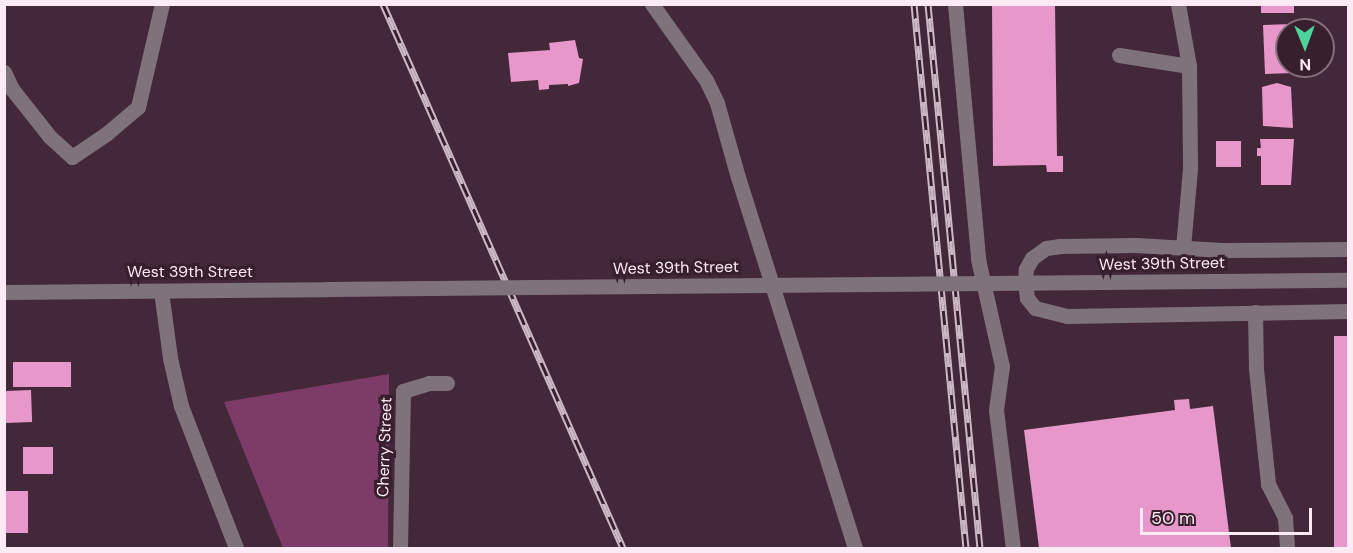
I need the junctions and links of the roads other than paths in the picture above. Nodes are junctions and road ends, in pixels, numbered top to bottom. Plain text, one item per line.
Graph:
1 (162, 4) edge
2 (652, 4) edge
3 (955, 4) edge
4 (1178, 4) edge
5 (1119, 55) dead end
6 (1190, 66) junction
7 (4, 72) edge
8 (1183, 248) junction
9 (1348, 249) edge
10 (1348, 280) edge
11 (161, 291) junction
12 (4, 292) edge
13 (1348, 311) edge
14 (1255, 312) junction
15 (447, 382) dead end
16 (236, 549) edge
17 (400, 549) edge
18 (855, 549) edge
19 (1013, 549) edge
20 (1287, 549) edge

1 - 7 street
2 - 18 street
3 - 19 street
4 - 6 street
5 - 6 street
6 - 8 street
8 - 9 street
8 - 14 street
10 - 11 street, West 39th Street, bridge
11 - 12 street, West 39th Street
11 - 16 street
13 - 14 street
14 - 20 street
15 - 17 street, Cherry Street

